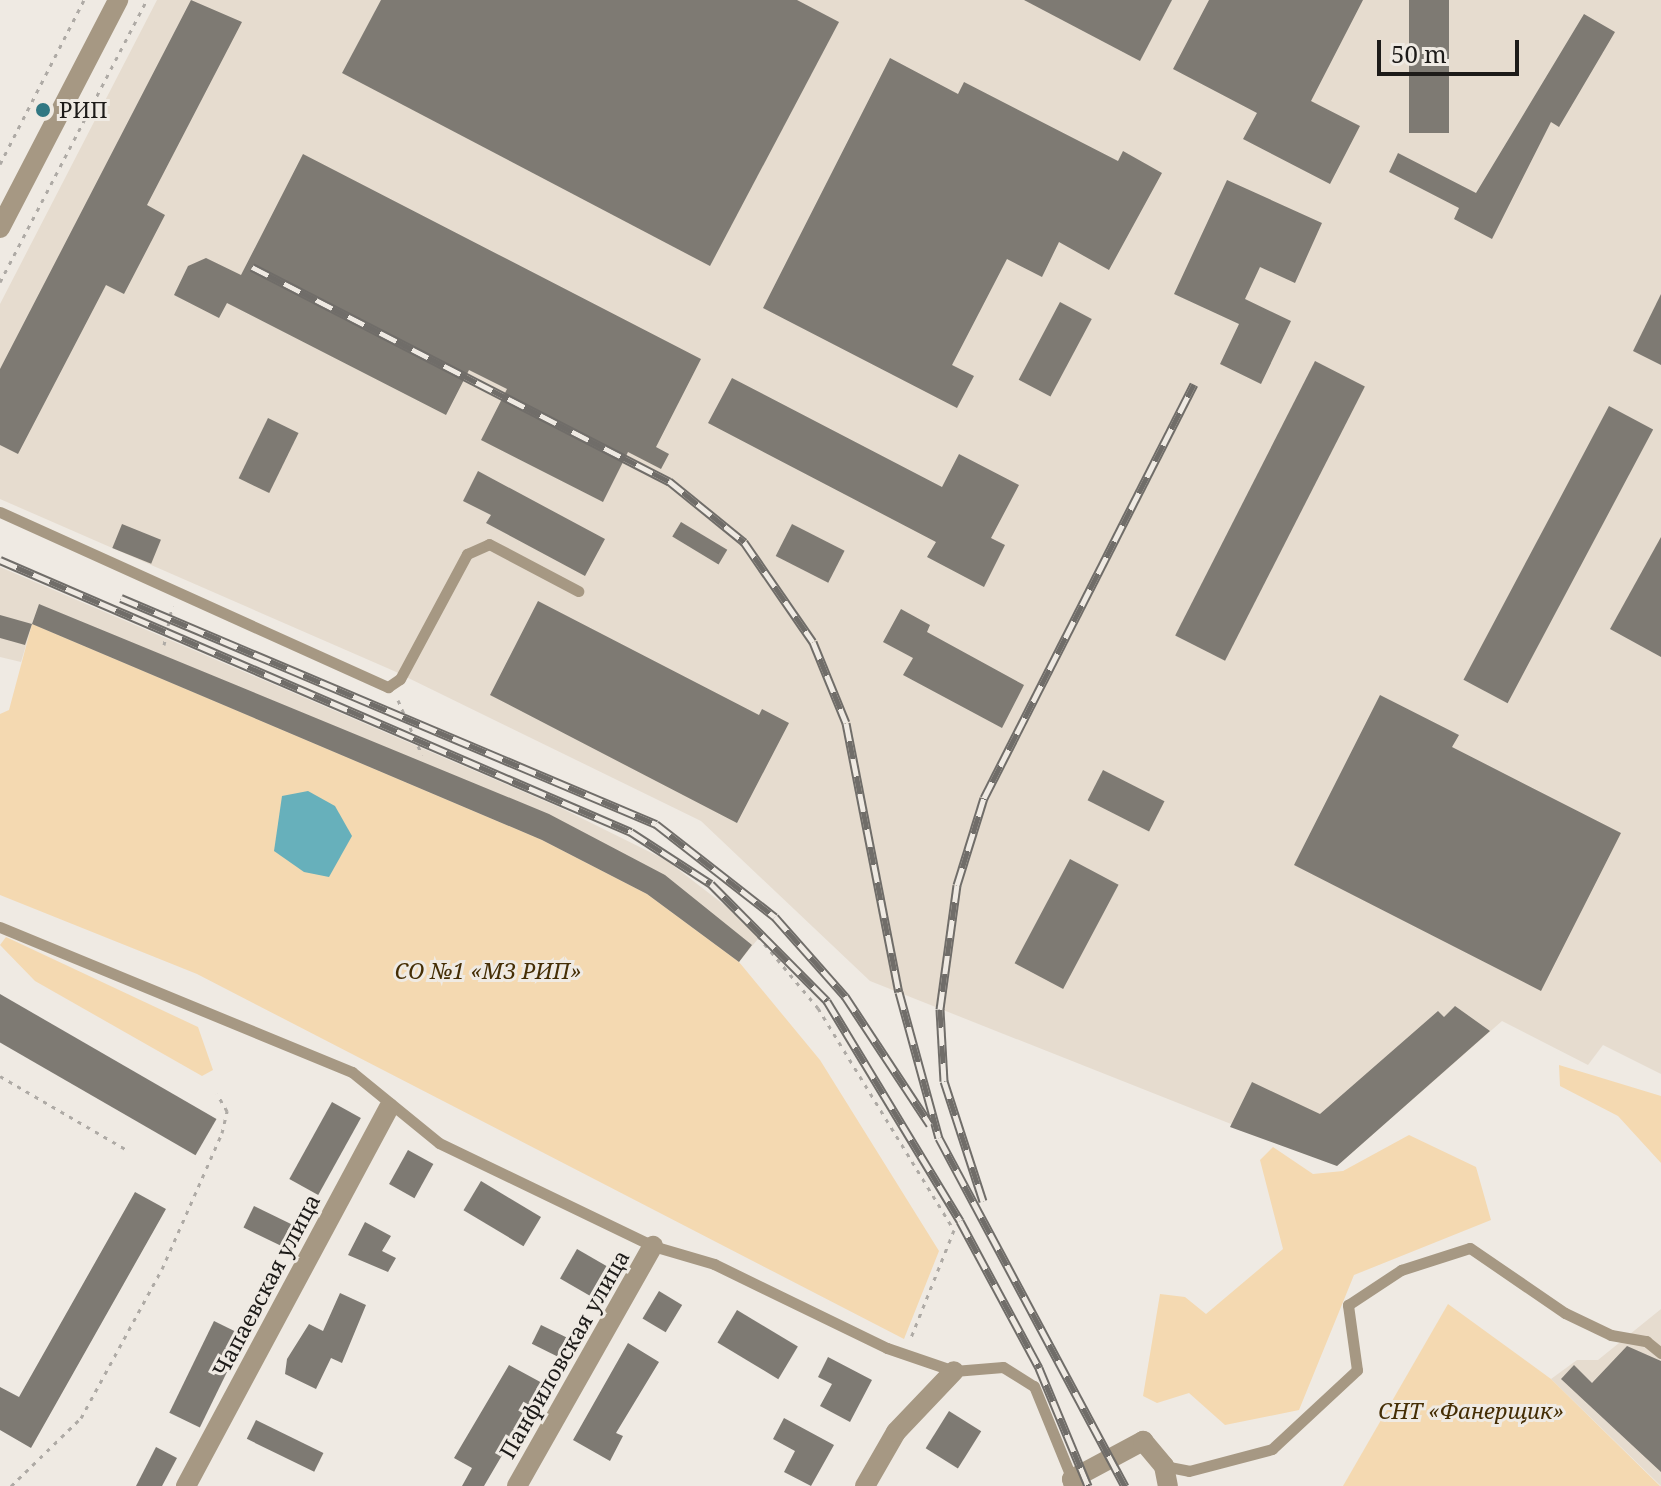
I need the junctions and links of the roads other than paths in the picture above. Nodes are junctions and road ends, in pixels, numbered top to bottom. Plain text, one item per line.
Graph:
1 (118, 0) edge
2 (0, 227) edge
3 (0, 512) edge
4 (578, 591) dead end
5 (0, 927) edge
6 (389, 1108) junction
7 (653, 1246) junction
8 (1661, 1353) edge
9 (954, 1371) junction
10 (1166, 1476) edge
11 (1073, 1482) edge
12 (186, 1486) edge
13 (517, 1486) edge
14 (865, 1486) edge

1 - 2 street
3 - 4 lane
5 - 6 lane
6 - 7 lane
6 - 12 street, Чапаевская улица
7 - 9 lane
7 - 13 street, Панфиловская улица
8 - 10 lane
9 - 11 lane
9 - 14 street
10 - 11 street

